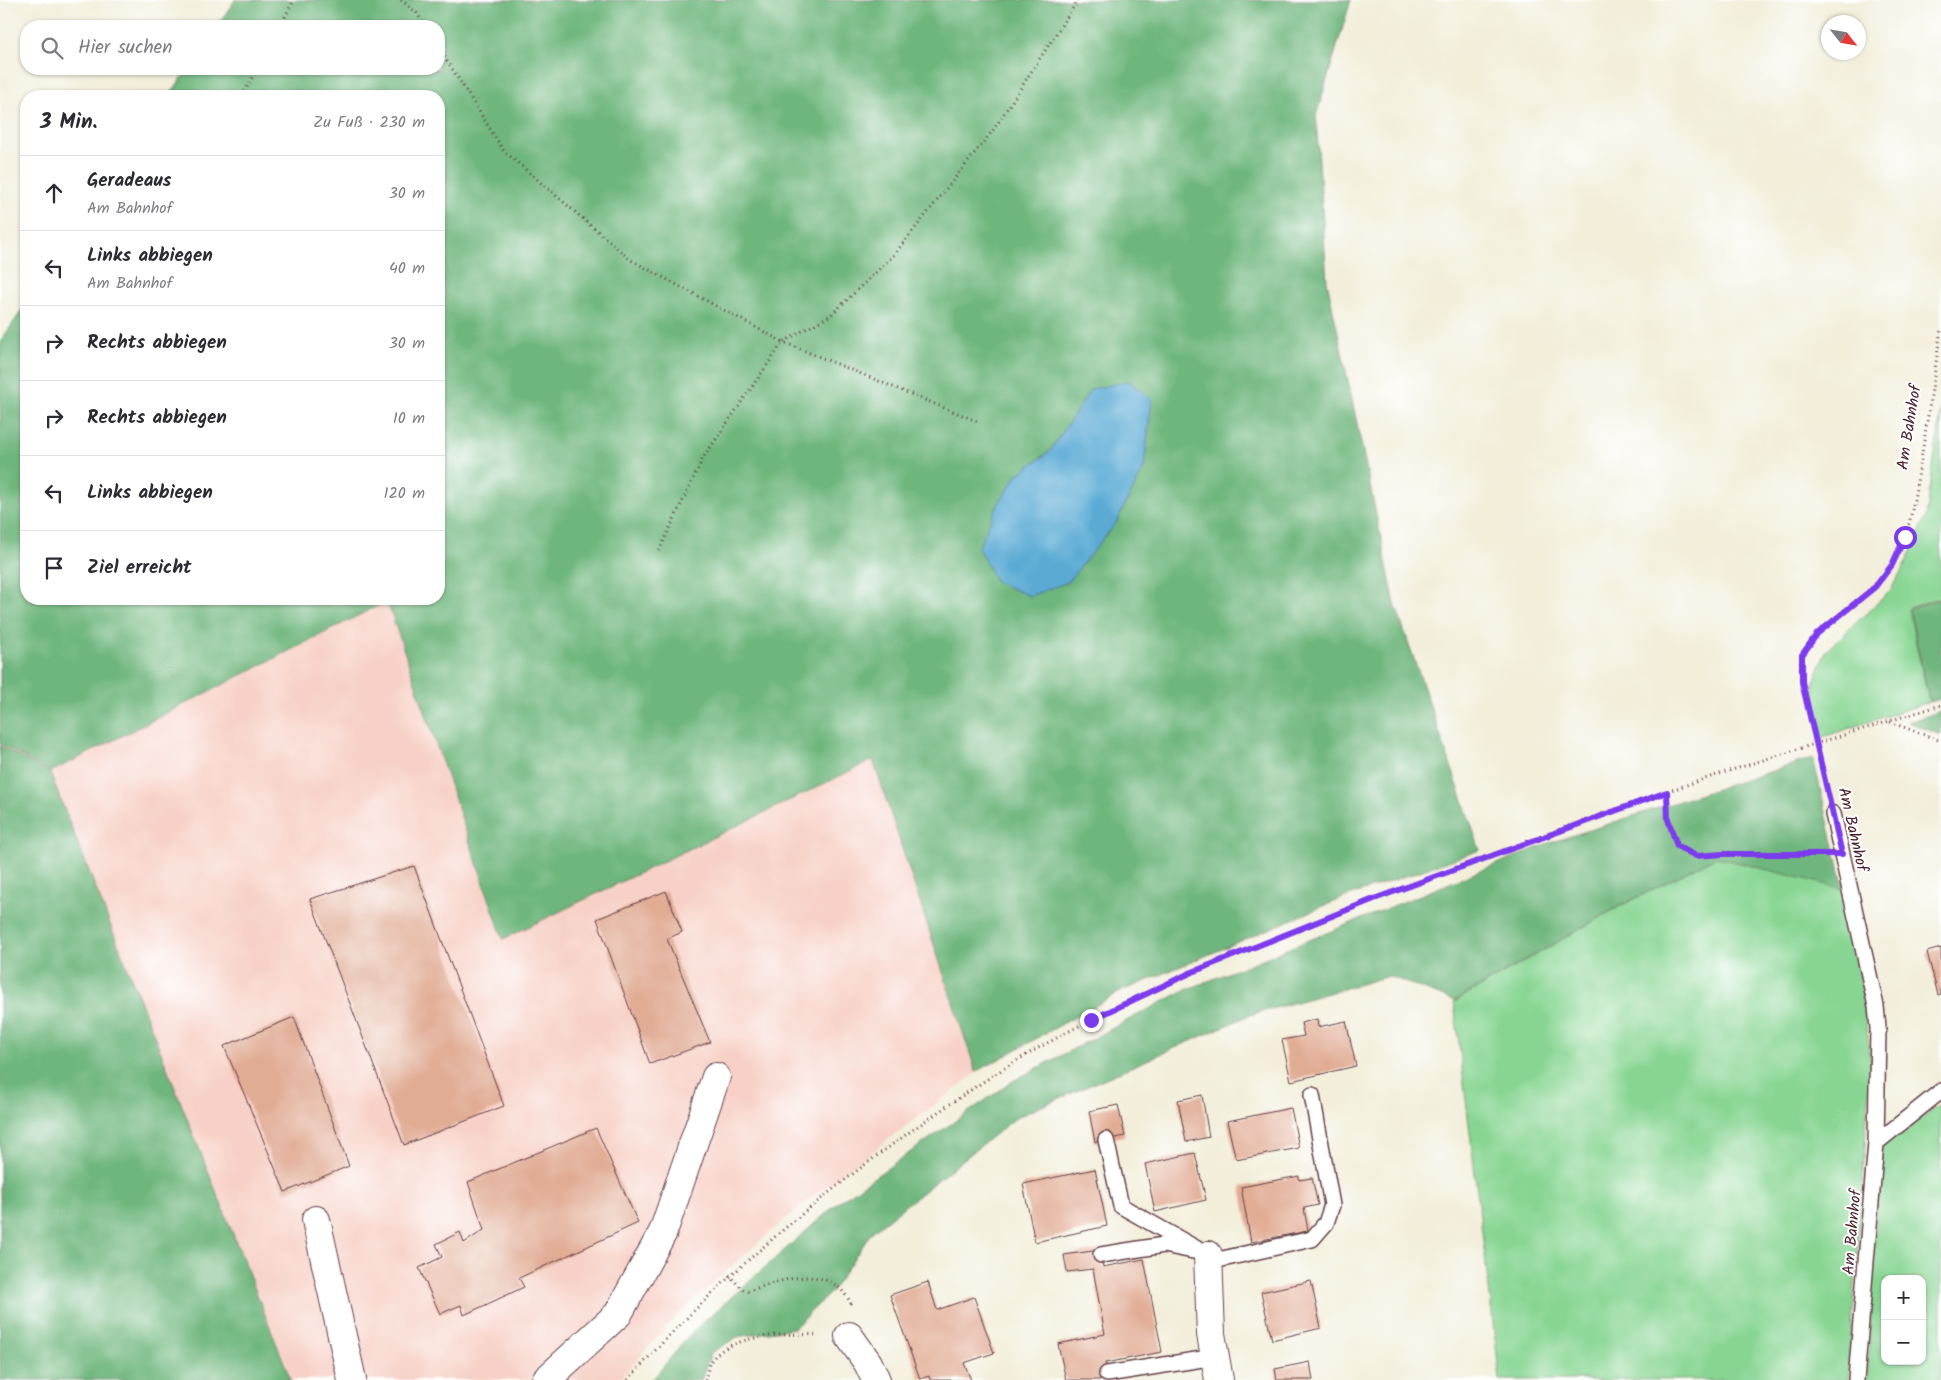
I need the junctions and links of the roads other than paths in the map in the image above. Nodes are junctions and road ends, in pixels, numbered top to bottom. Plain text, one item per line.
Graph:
1 (1833, 814) road end
2 (716, 1077) dead end
3 (1941, 1091) edge
4 (1312, 1095) dead end
5 (1106, 1140) dead end
6 (1876, 1143) junction
7 (316, 1220) dead end
8 (1101, 1255) dead end
9 (1209, 1258) junction
10 (849, 1336) road end
11 (1217, 1368) edge
12 (1107, 1374) dead end
13 (352, 1380) edge
14 (546, 1380) edge
15 (876, 1380) edge
16 (1856, 1380) edge

1 - 6 lane, Am Bahnhof
2 - 14 street
3 - 6 lane
4 - 9 lane
5 - 9 lane
6 - 16 lane, Am Bahnhof
7 - 13 street
8 - 9 lane
9 - 11 street
10 - 15 street
11 - 12 lane

